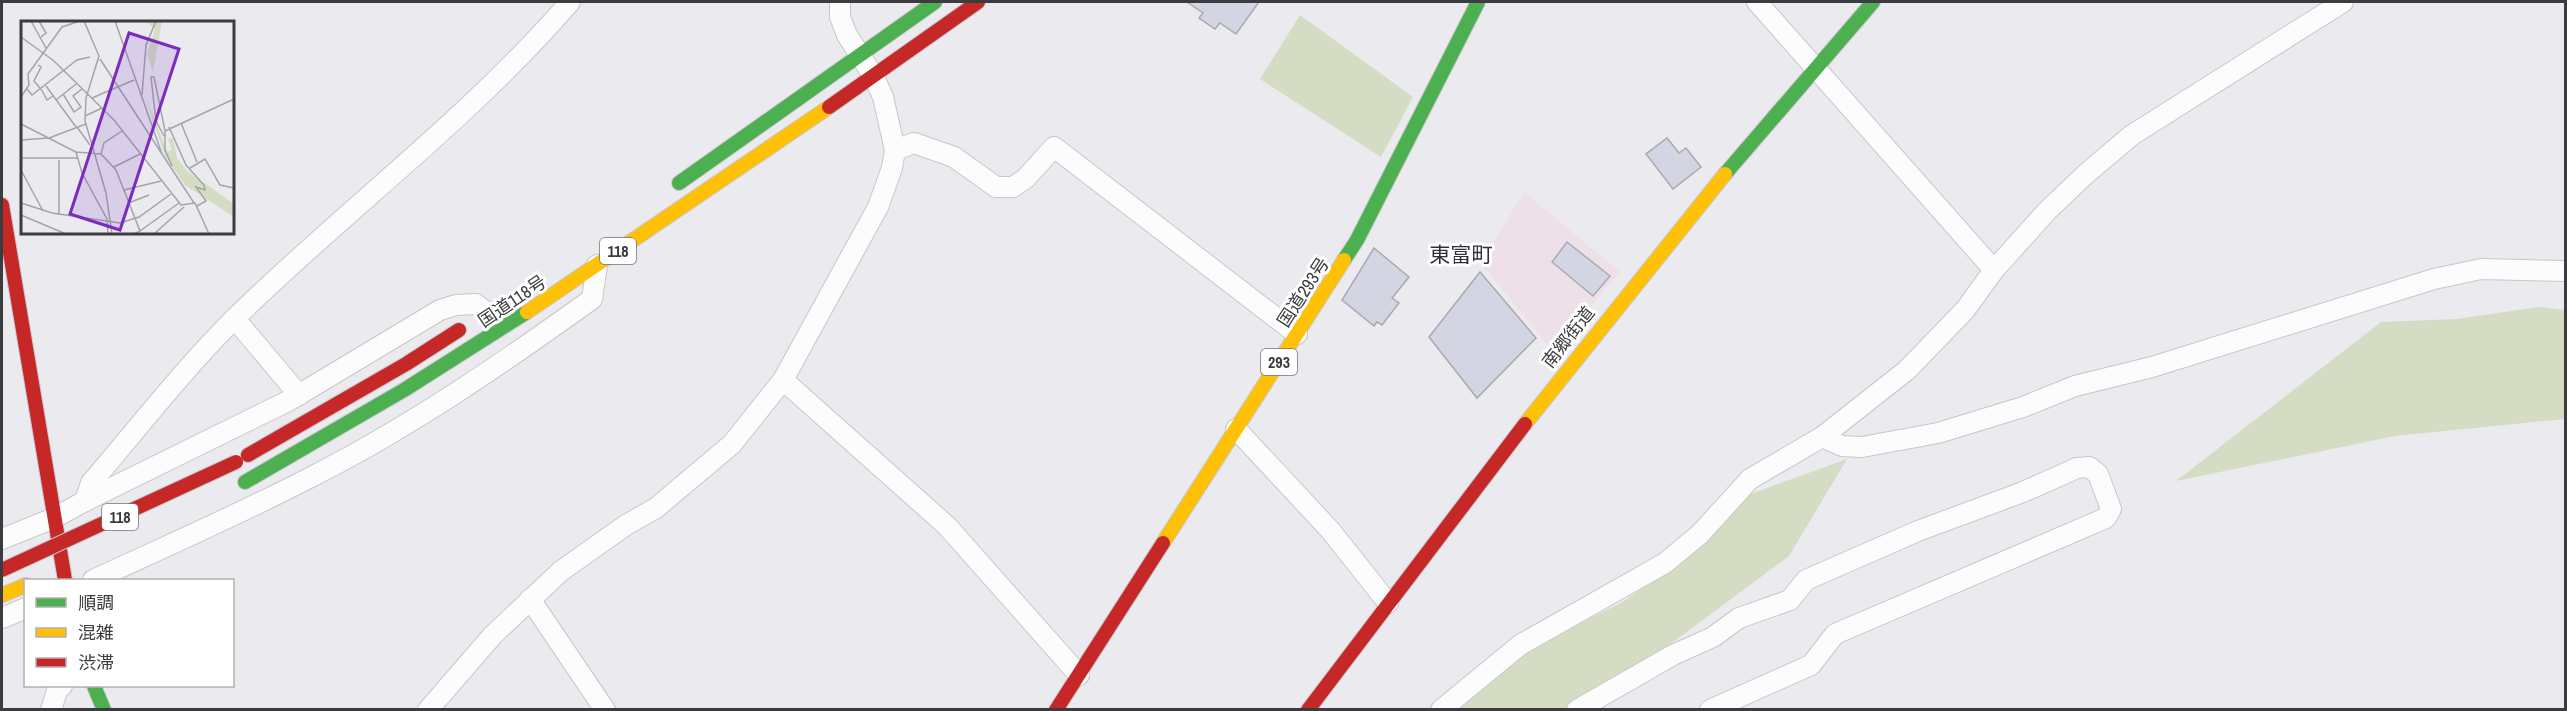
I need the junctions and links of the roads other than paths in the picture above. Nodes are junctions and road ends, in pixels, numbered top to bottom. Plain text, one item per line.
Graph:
1 (570, 2) edge
2 (840, 2) edge
3 (935, 2) edge
4 (978, 2) edge
5 (1478, 2) edge
6 (1757, 2) edge
7 (1873, 2) edge
8 (2343, 2) edge
9 (859, 55) junction
10 (1814, 68) junction
11 (874, 77) junction
12 (895, 150) junction
13 (669, 190) dead end
14 (2, 205) edge
15 (597, 265) junction
16 (1994, 270) junction
17 (2565, 271) edge
18 (491, 309) joint
19 (235, 319) junction
20 (1297, 334) junction
21 (783, 380) junction
22 (299, 395) junction
23 (1236, 429) junction
24 (1822, 437) junction
25 (240, 485) dead end
26 (85, 501) junction
27 (54, 518) junction
28 (2, 539) edge
29 (76, 563) dead end
30 (2, 570) edge
31 (46, 576) dead end
32 (65, 579) edge
33 (95, 579) edge
34 (24, 586) edge
35 (2, 595) edge
36 (530, 599) junction
37 (1388, 603) junction
38 (24, 609) edge
39 (2, 618) edge
40 (1078, 675) junction
41 (60, 687) edge
42 (94, 687) edge
43 (51, 710) edge
44 (104, 710) edge
45 (428, 710) edge
46 (604, 710) edge
47 (1056, 710) edge
48 (1308, 710) edge
49 (1441, 710) edge
50 (1577, 710) edge
51 (1710, 710) edge

1 - 19 street
2 - 9 street
3 - 9 main road
4 - 11 main road, 国道118号 / 118
5 - 20 main road, 国道293号 / 293
6 - 10 street
7 - 10 main road, 南郷街道
8 - 16 street
9 - 11 street
9 - 13 main road
10 - 16 street
10 - 37 main road, 南郷街道
11 - 12 street
11 - 15 main road, 国道118号 / 118
12 - 20 street
12 - 21 street
14 - 27 main road
15 - 25 main road, 国道118号 / 118
15 - 33 street
16 - 24 street
17 - 24 street
18 - 22 street
18 - 30 main road, 国道118号 / 118, bridge
19 - 22 street
19 - 26 street
20 - 23 main road, 国道293号 / 293
21 - 36 street
21 - 40 street
22 - 26 street
23 - 37 street
23 - 40 main road, 国道293号 / 293
24 - 49 street
26 - 27 street
27 - 28 street
27 - 32 main road
29 - 31 main road
34 - 35 main road
36 - 45 street
36 - 46 street
37 - 48 main road, 南郷街道
38 - 39 street
40 - 47 main road, 国道293号 / 293
41 - 43 street
42 - 44 main road
50 - 51 street

